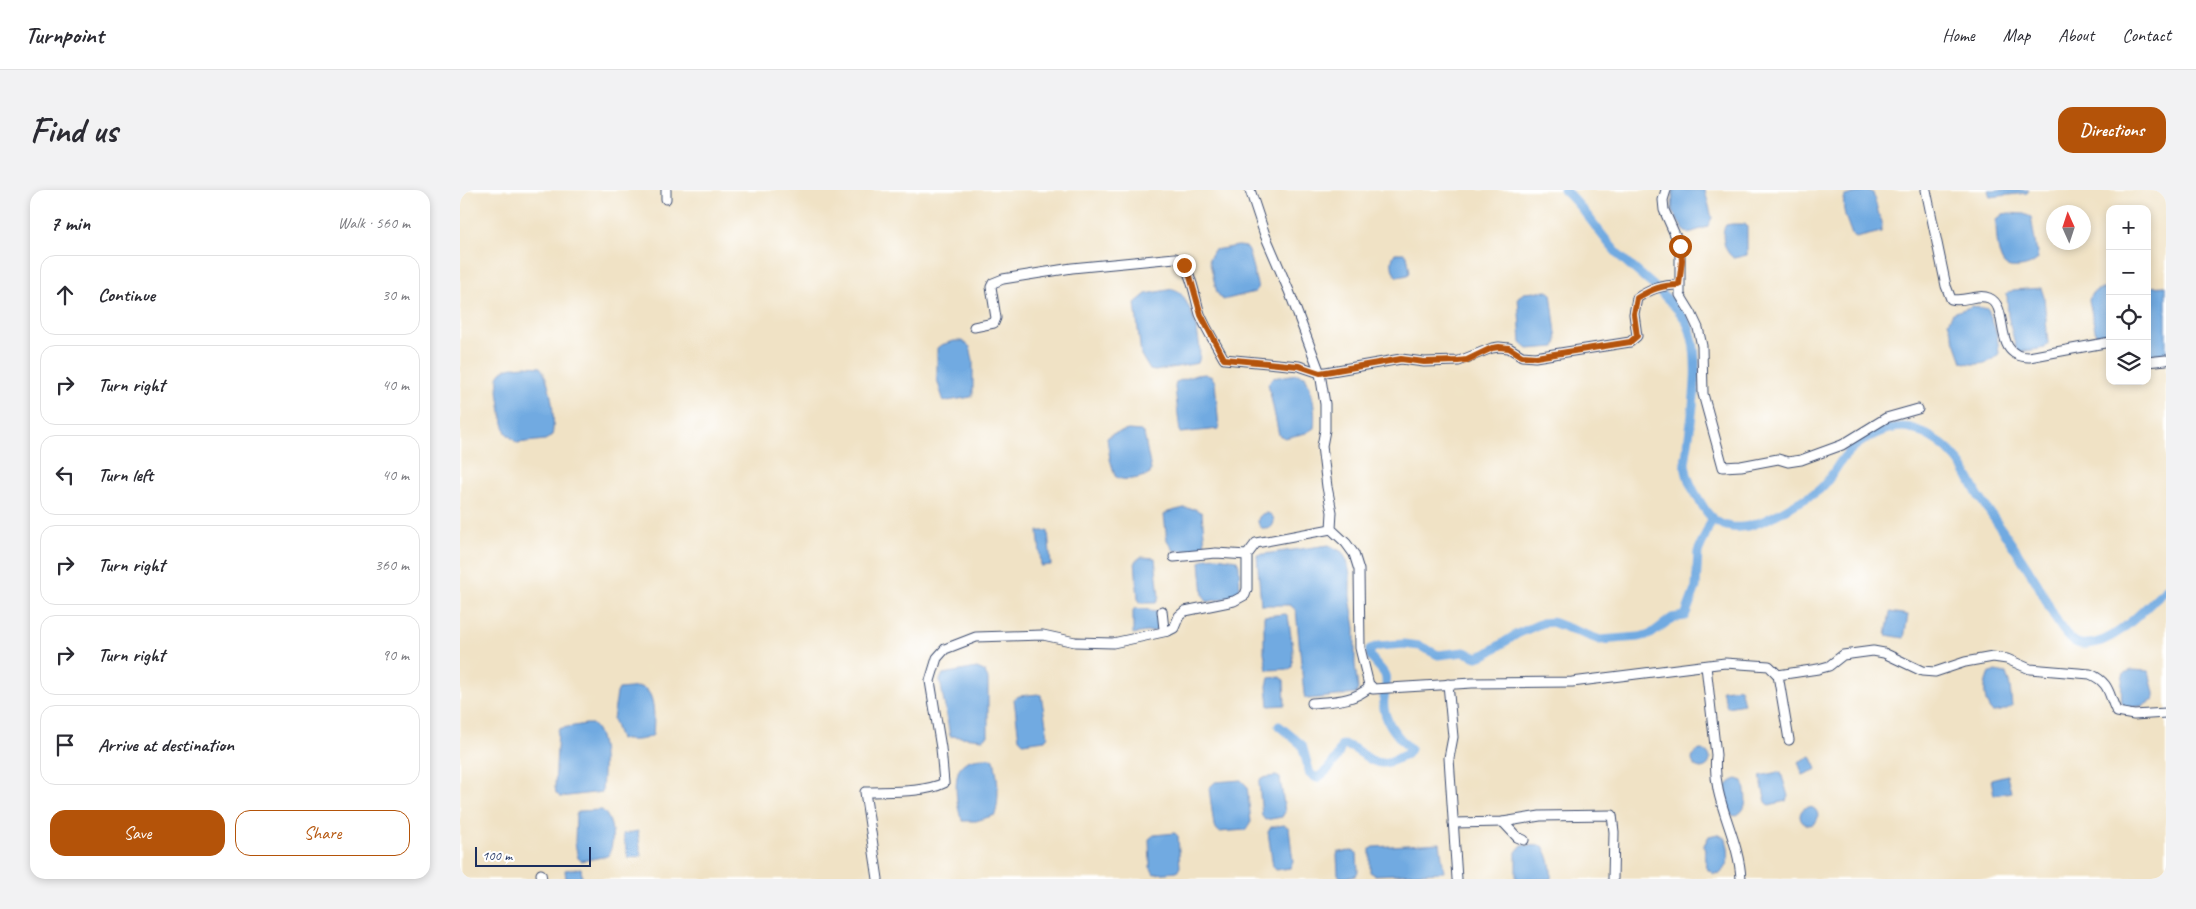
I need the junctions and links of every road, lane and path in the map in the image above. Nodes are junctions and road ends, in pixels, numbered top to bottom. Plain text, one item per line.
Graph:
1 (1250, 190) edge
2 (1666, 190) edge
3 (1926, 190) edge
4 (1679, 285) junction
5 (974, 327) dead end
6 (2106, 343) edge
7 (2166, 360) edge
8 (2151, 362) edge
9 (1320, 373) junction
10 (1918, 409) dead end
11 (1331, 529) junction
12 (1247, 555) junction
13 (1174, 557) dead end
14 (1162, 611) dead end
15 (1168, 632) junction
16 (1706, 666) junction
17 (1778, 675) junction
18 (1448, 684) junction
19 (1371, 686) junction
20 (1312, 703) dead end
21 (2166, 713) edge
22 (1789, 740) dead end
23 (1503, 822) junction
24 (1453, 823) junction
25 (1524, 840) dead end
26 (878, 879) edge
27 (1457, 879) edge
28 (1613, 879) edge
29 (1741, 879) edge

1 - 9 street
2 - 4 street
3 - 6 street
4 - 9 street
4 - 10 street
5 - 9 street
7 - 8 street
9 - 11 street
11 - 12 street
11 - 19 street
12 - 13 street
12 - 15 street
14 - 15 street
15 - 26 street
16 - 17 street
16 - 18 street
16 - 29 street
17 - 21 street
17 - 22 street
18 - 19 street
18 - 24 street
19 - 20 street
23 - 24 street
23 - 25 street
23 - 28 street
24 - 27 street

